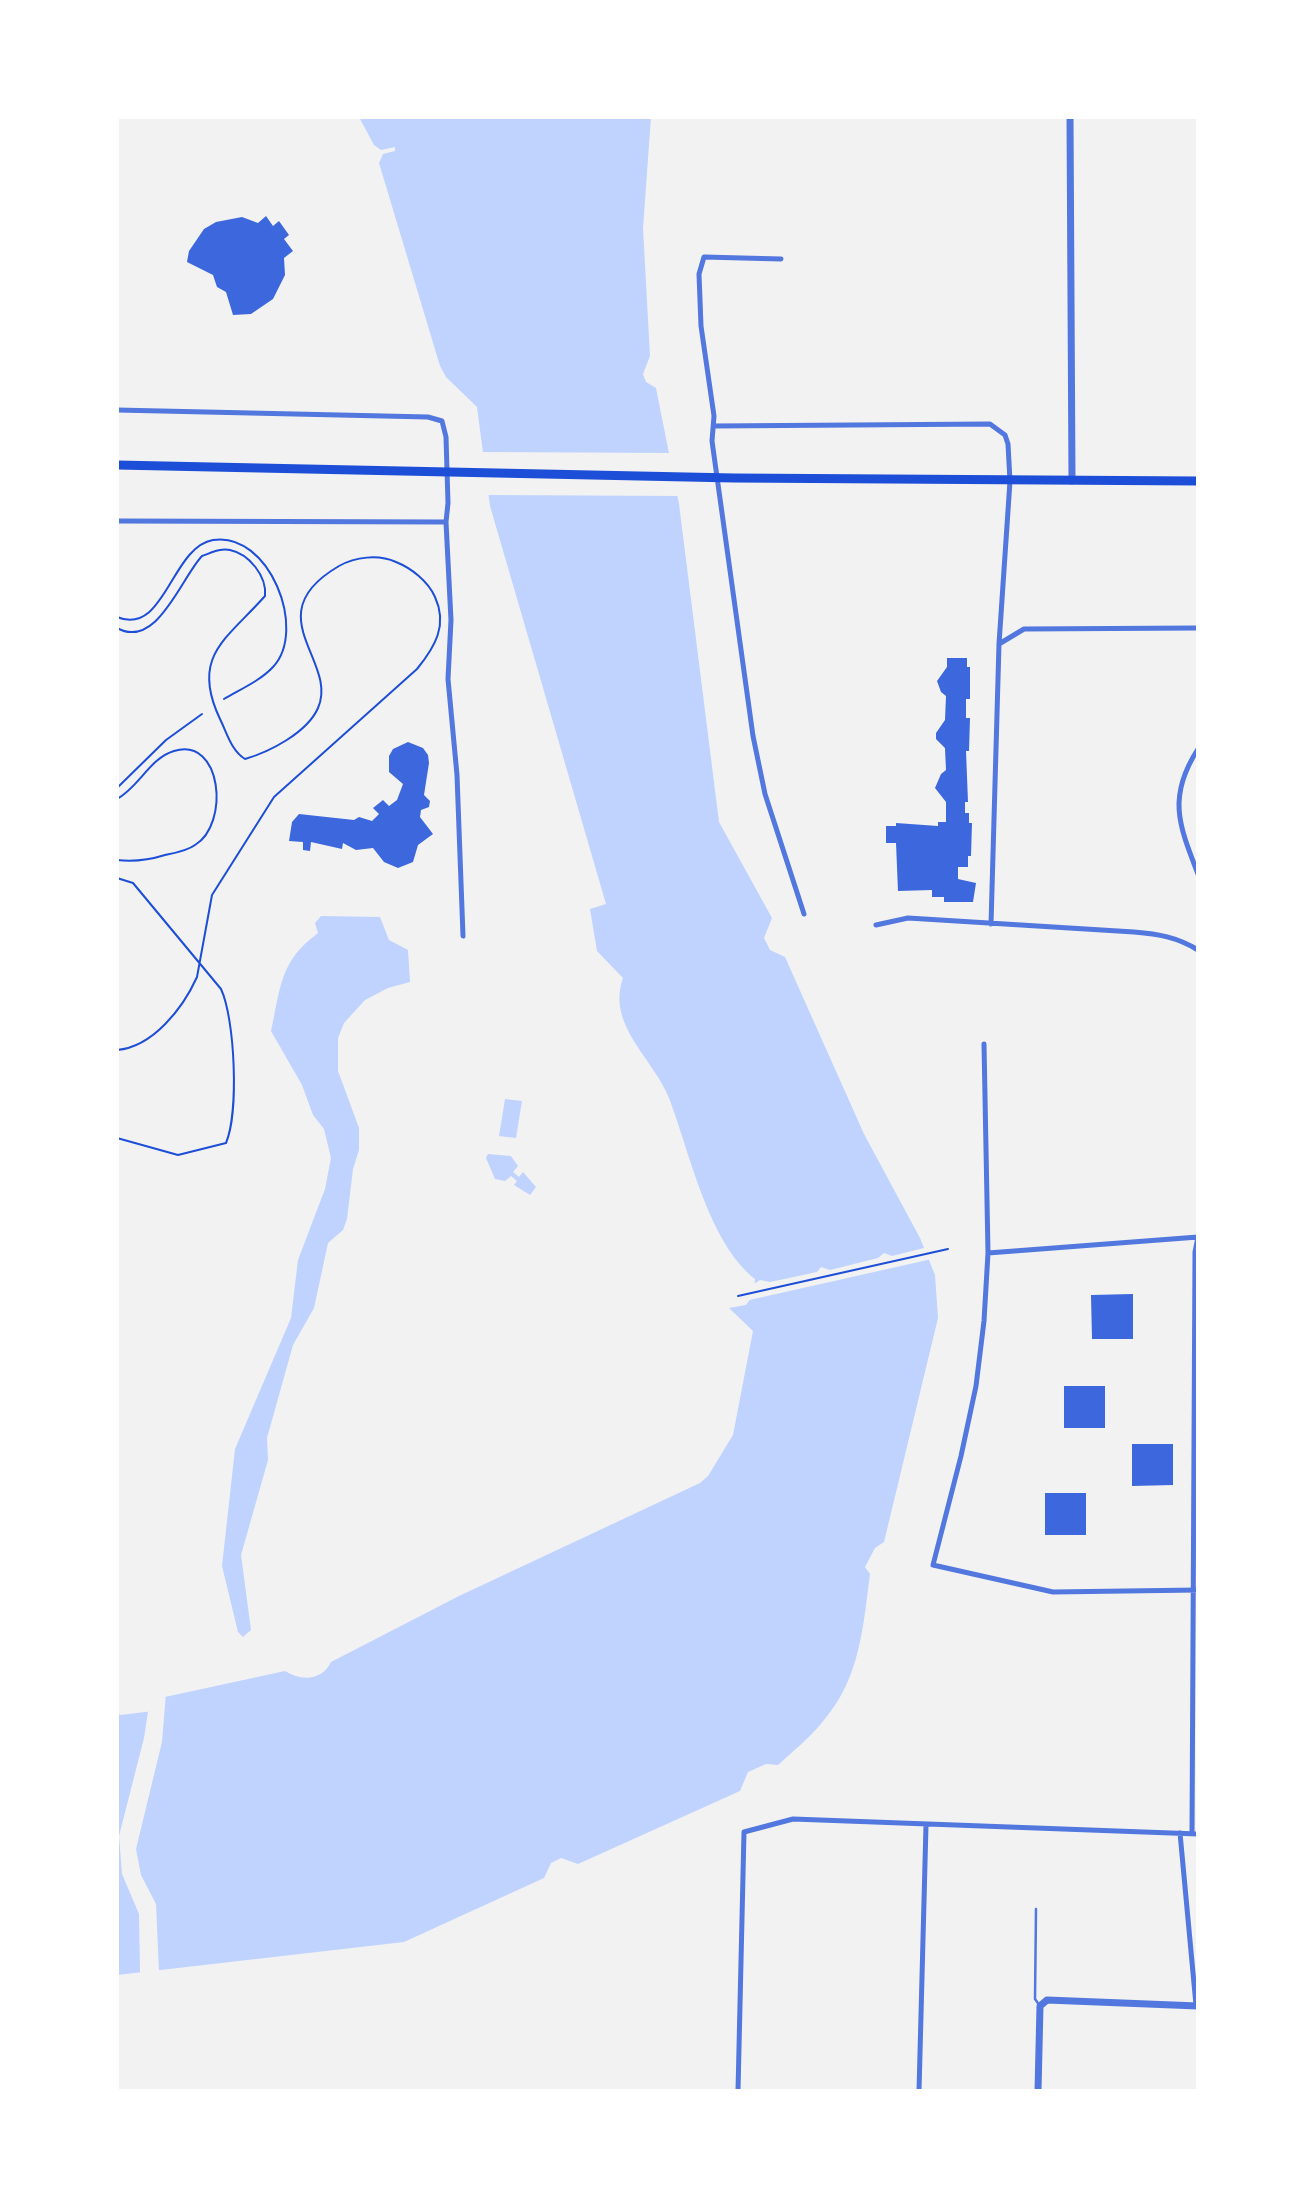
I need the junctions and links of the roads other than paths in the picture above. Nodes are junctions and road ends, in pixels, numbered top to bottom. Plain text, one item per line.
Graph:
1 (1070, 117) edge
2 (781, 259) dead end
3 (117, 410) edge
4 (714, 426) junction
5 (117, 465) edge
6 (1010, 481) junction
7 (1072, 481) junction
8 (1198, 481) edge
9 (117, 521) edge
10 (446, 522) junction
11 (1198, 628) edge
12 (999, 644) junction
13 (1198, 749) edge
14 (1198, 874) edge
15 (804, 914) dead end
16 (991, 924) junction
17 (876, 925) dead end
18 (463, 936) dead end
19 (1198, 950) edge
20 (984, 1044) dead end
21 (1198, 1237) edge
22 (988, 1253) junction
23 (1196, 1590) edge
24 (926, 1825) junction
25 (1180, 1833) junction
26 (1195, 1834) edge
27 (1036, 1909) dead end
28 (1040, 2006) junction
29 (1197, 2006) edge
30 (738, 2091) edge
31 (919, 2091) edge
32 (1038, 2091) edge

1 - 7 street
2 - 4 street
3 - 10 street
4 - 6 street
4 - 15 street
5 - 6 main road
6 - 7 main road
6 - 12 street
7 - 8 main road
9 - 10 street
10 - 18 street
11 - 12 street
12 - 16 street
13 - 14 street
16 - 17 street
16 - 19 street
20 - 22 street
21 - 22 street
21 - 23 street
22 - 23 street
23 - 26 street
24 - 25 street
24 - 30 street
24 - 31 street
25 - 26 street
25 - 29 street
27 - 28 lane
28 - 29 street
28 - 32 street

